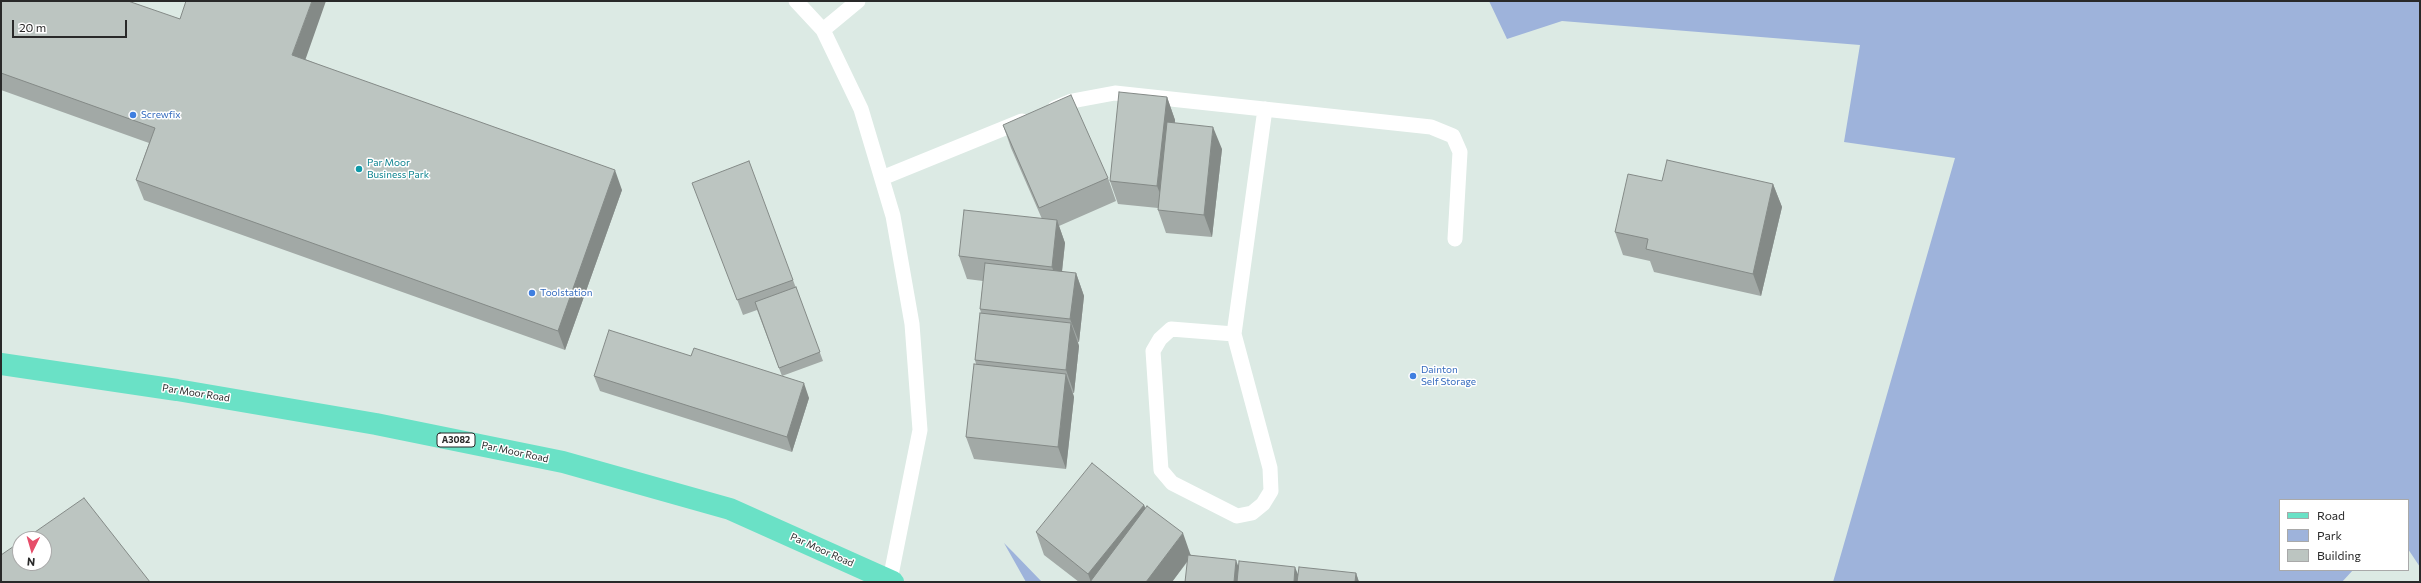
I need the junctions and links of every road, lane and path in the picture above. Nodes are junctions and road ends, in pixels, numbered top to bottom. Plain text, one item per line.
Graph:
1 (796, 1) edge
2 (858, 1) edge
3 (823, 30) junction
4 (1265, 109) junction
5 (882, 178) junction
6 (1455, 239) dead end
7 (1234, 334) junction
8 (1, 364) edge
9 (892, 581) edge

1 - 3 lane
2 - 3 lane
3 - 5 lane
4 - 5 lane
4 - 6 lane
4 - 7 lane
5 - 9 lane
7 - 7 lane
8 - 9 main road, Par Moor Road / A3082

